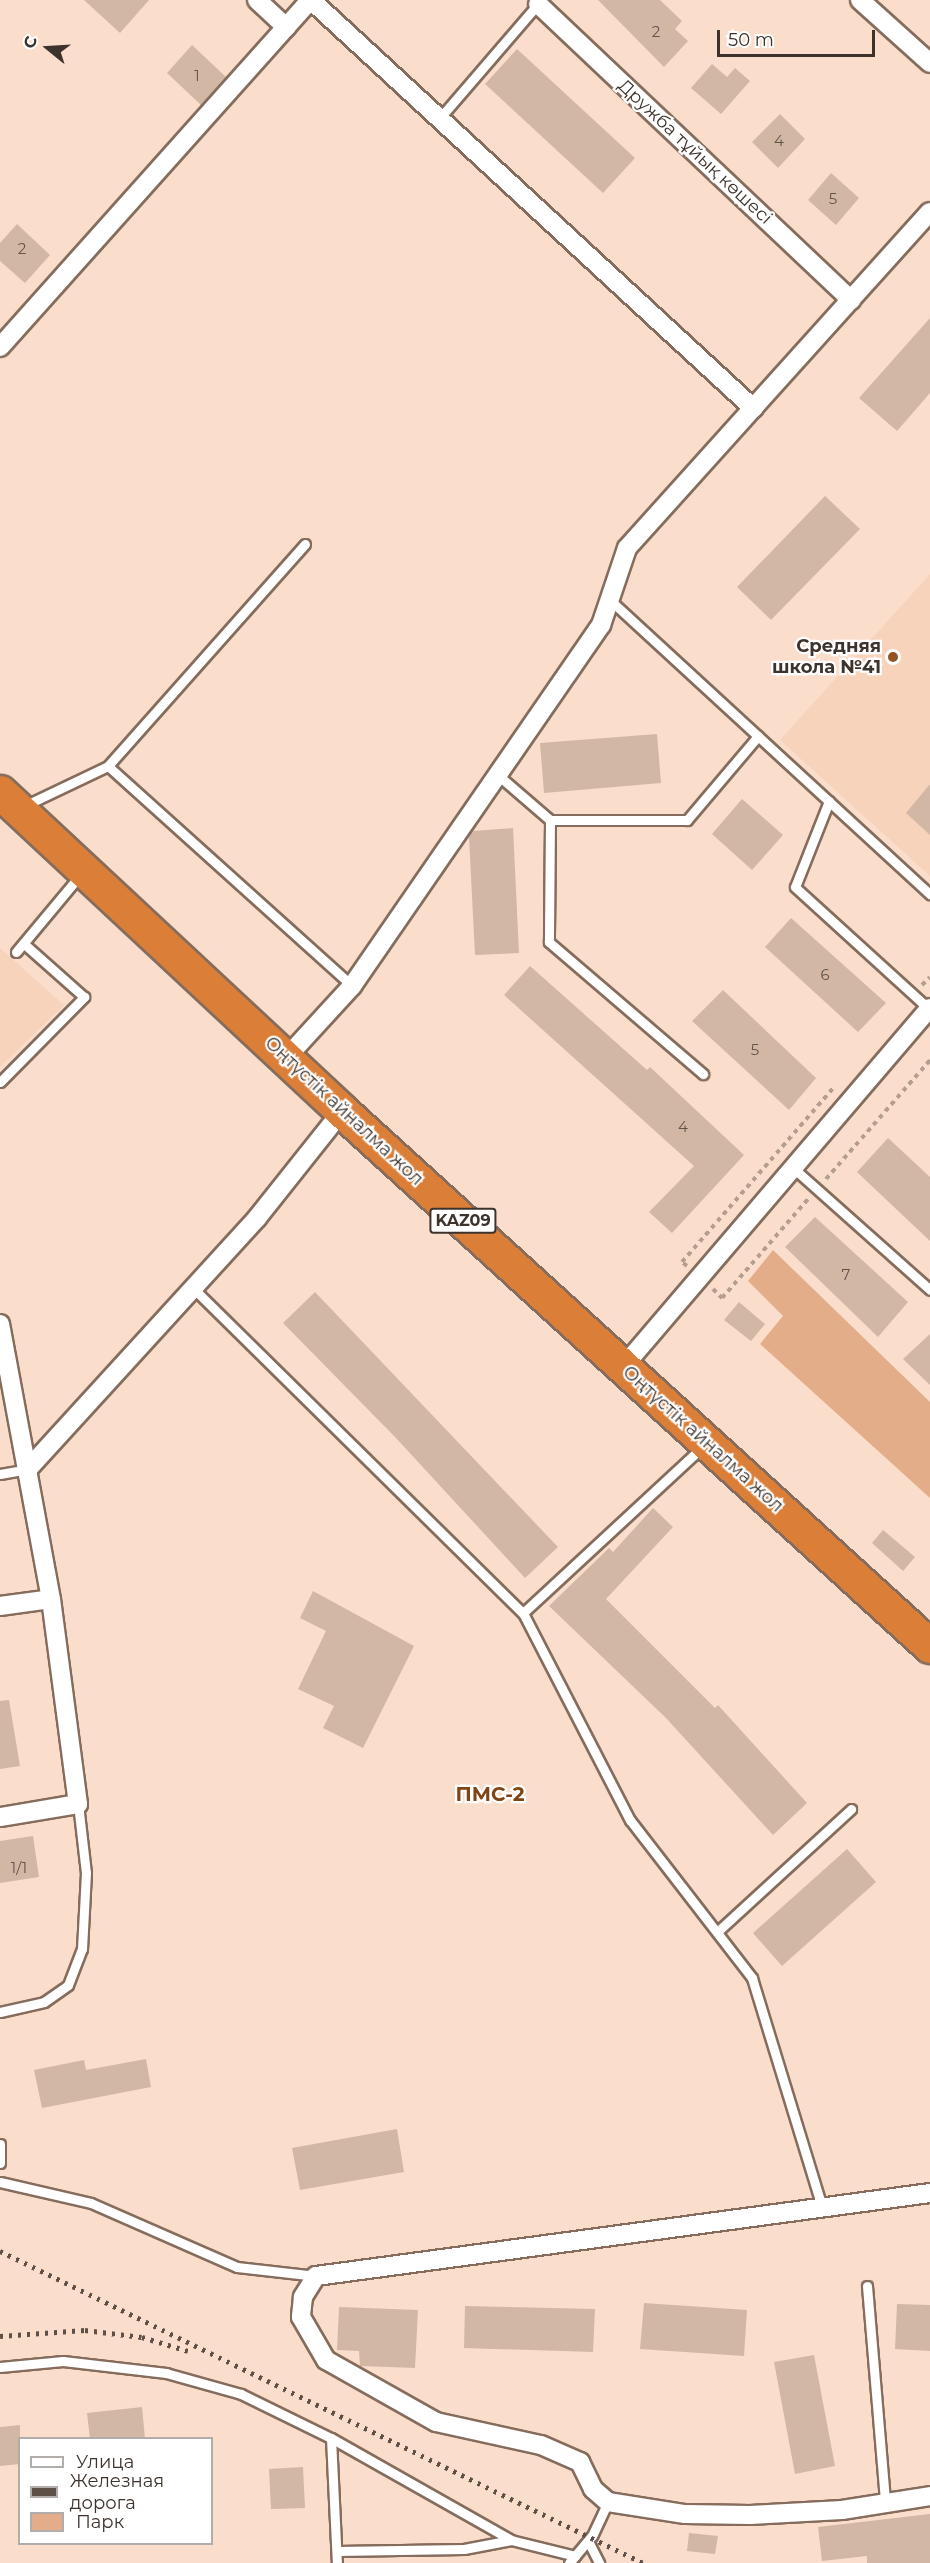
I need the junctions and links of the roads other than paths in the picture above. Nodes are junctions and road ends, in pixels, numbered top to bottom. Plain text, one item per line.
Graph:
1 (257, 0) edge
2 (310, 0) edge
3 (860, 0) edge
4 (538, 4) joint
5 (286, 27) junction
6 (930, 63) edge
7 (439, 119) junction
8 (930, 212) edge
9 (851, 300) junction
10 (0, 347) edge
11 (753, 408) junction
12 (305, 543) dead end
13 (610, 600) junction
14 (758, 736) junction
15 (108, 766) junction
16 (499, 776) junction
17 (9, 800) edge
18 (829, 801) junction
19 (550, 820) junction
20 (84, 870) junction
21 (930, 894) edge
22 (24, 944) junction
23 (16, 952) dead end
24 (352, 986) junction
25 (929, 1009) edge
26 (286, 1058) junction
27 (703, 1074) dead end
28 (0, 1083) edge
29 (342, 1111) junction
30 (791, 1166) junction
31 (193, 1288) junction
32 (930, 1290) edge
33 (0, 1324) edge
34 (623, 1367) junction
35 (706, 1443) junction
36 (28, 1469) junction
37 (0, 1474) edge
38 (51, 1599) junction
39 (0, 1606) edge
40 (523, 1612) junction
41 (930, 1646) edge
42 (78, 1804) junction
43 (851, 1809) dead end
44 (0, 1817) edge
45 (717, 1932) junction
46 (0, 2012) edge
47 (0, 2144) edge
48 (0, 2163) edge
49 (0, 2182) edge
50 (930, 2193) edge
51 (822, 2207) junction
52 (316, 2276) junction
53 (867, 2286) dead end
54 (0, 2367) edge
55 (331, 2438) junction
56 (930, 2496) edge
57 (608, 2502) junction
58 (885, 2502) junction
59 (511, 2540) junction
60 (588, 2541) junction
61 (337, 2551) junction
62 (572, 2560) edge
63 (337, 2563) edge
64 (599, 2563) edge

1 - 5 street
2 - 5 street
2 - 7 street
3 - 6 street
4 - 7 lane
4 - 9 street, Дружба тұйық көшесі
5 - 10 street
7 - 11 street
8 - 9 street
9 - 11 street
11 - 13 street
12 - 15 lane
13 - 14 lane
13 - 16 street
14 - 18 lane
14 - 19 lane
15 - 17 lane
15 - 24 lane
16 - 19 lane
16 - 24 street
17 - 20 highway, Оңтүстік айналма жол / KAZ09
18 - 21 lane
18 - 25 lane
19 - 27 lane
20 - 22 lane
20 - 26 highway, Оңтүстік айналма жол / KAZ09
22 - 23 lane
22 - 28 lane
24 - 26 street
25 - 30 street
26 - 29 highway, Оңтүстік айналма жол / KAZ09
29 - 31 street
29 - 34 highway, Оңтүстік айналма жол / KAZ09
30 - 32 lane
30 - 34 street
31 - 36 street
31 - 40 lane
33 - 36 street
34 - 35 highway, Оңтүстік айналма жол / KAZ09
35 - 40 lane
35 - 41 highway, Оңтүстік айналма жол / KAZ09
36 - 37 lane
36 - 38 street
38 - 39 street
38 - 42 street
40 - 45 lane
42 - 44 street
42 - 46 lane
43 - 45 lane
45 - 51 lane
47 - 48 lane
49 - 52 lane
50 - 51 street
51 - 52 street
52 - 57 street
53 - 58 lane
54 - 55 lane
55 - 59 lane
55 - 61 lane
56 - 58 street
57 - 58 street
57 - 60 lane
59 - 61 lane
59 - 62 lane
60 - 62 lane
60 - 64 lane
61 - 63 lane

